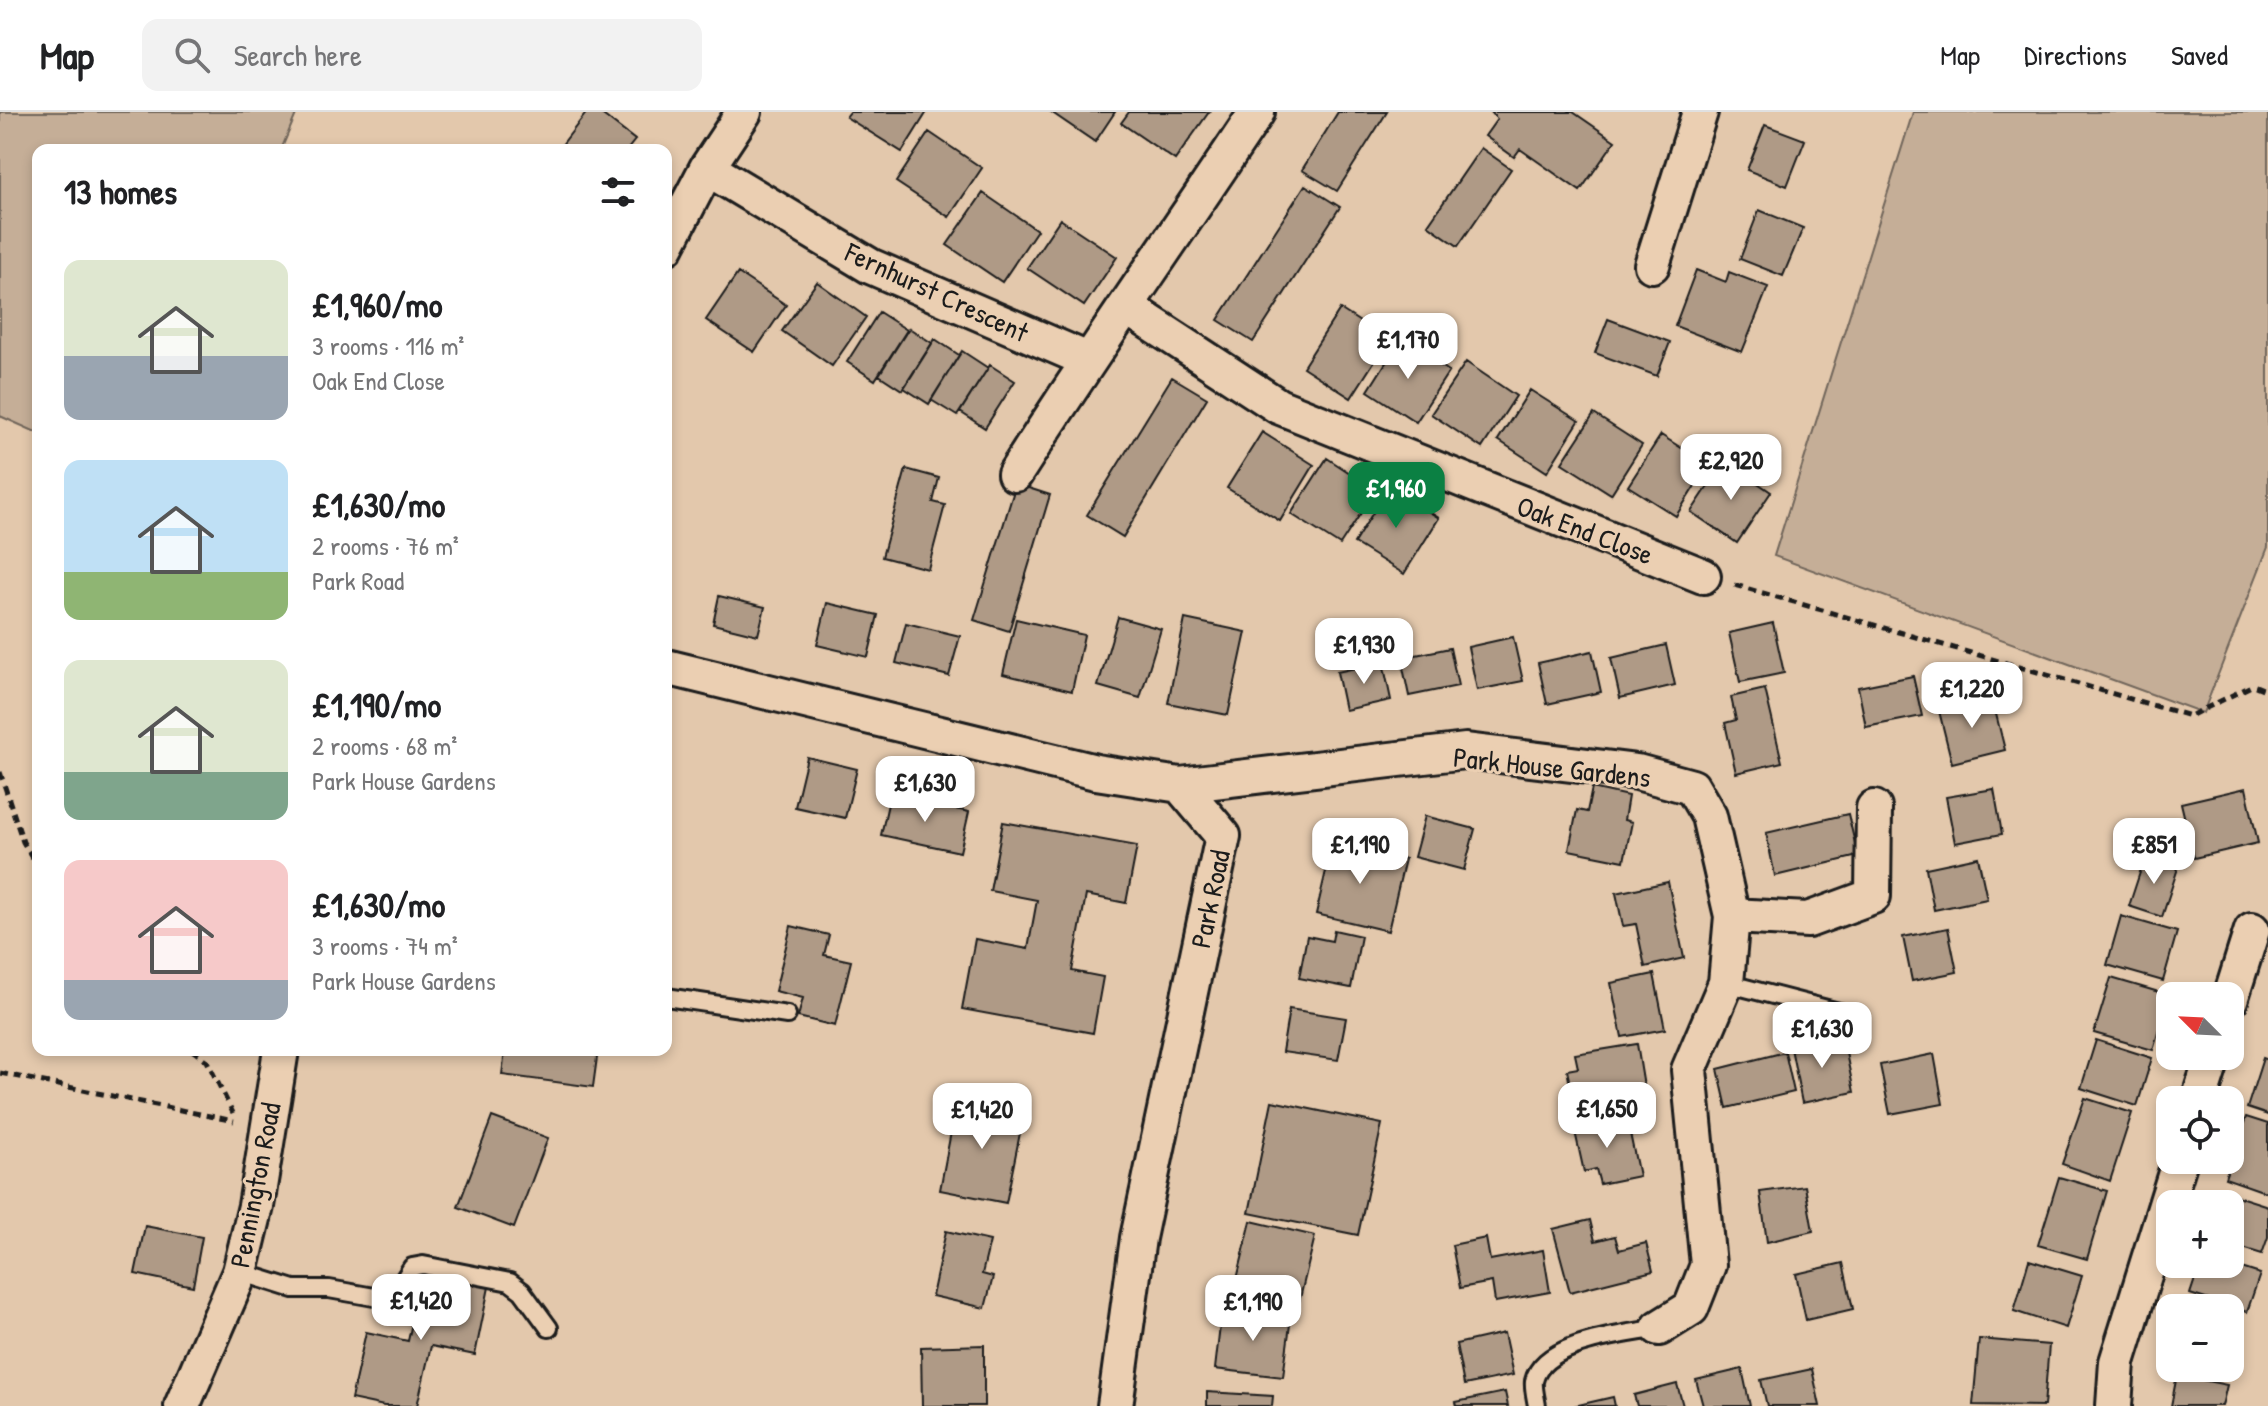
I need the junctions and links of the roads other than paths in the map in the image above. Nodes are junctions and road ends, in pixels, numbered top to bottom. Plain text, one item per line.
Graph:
1 (744, 112) edge
2 (1257, 112) edge
3 (1700, 112) edge
4 (707, 168) junction
5 (672, 235) edge
6 (1652, 265) dead end
7 (1128, 308) junction
8 (1088, 360) junction
9 (1015, 474) dead end
10 (1703, 576) road end
11 (672, 668) edge
12 (1180, 785) junction
13 (1874, 808) dead end
14 (1732, 916) junction
15 (2252, 930) dead end
16 (2236, 982) edge
17 (1726, 983) junction
18 (672, 998) edge
19 (787, 1015) dead end
20 (1854, 1016) dead end
21 (280, 1056) edge
22 (2176, 1174) edge
23 (240, 1272) junction
24 (549, 1328) dead end
25 (1659, 1328) joint
26 (182, 1406) edge
27 (1115, 1406) edge
28 (1537, 1406) edge
29 (2114, 1406) edge

1 - 4 street
2 - 7 street
3 - 6 street
4 - 5 street
4 - 8 street, Fernhurst Crescent
7 - 8 street
7 - 10 street, Oak End Close
8 - 9 street
11 - 12 street
12 - 14 street, Park House Gardens
12 - 27 street, Park Road
13 - 14 street
14 - 17 street, Park House Gardens
15 - 16 street
17 - 20 lane
17 - 25 street, Park House Gardens
18 - 19 lane
21 - 23 street, Pennington Road
22 - 29 street
23 - 24 lane
23 - 26 street, Pennington Road
25 - 28 lane

